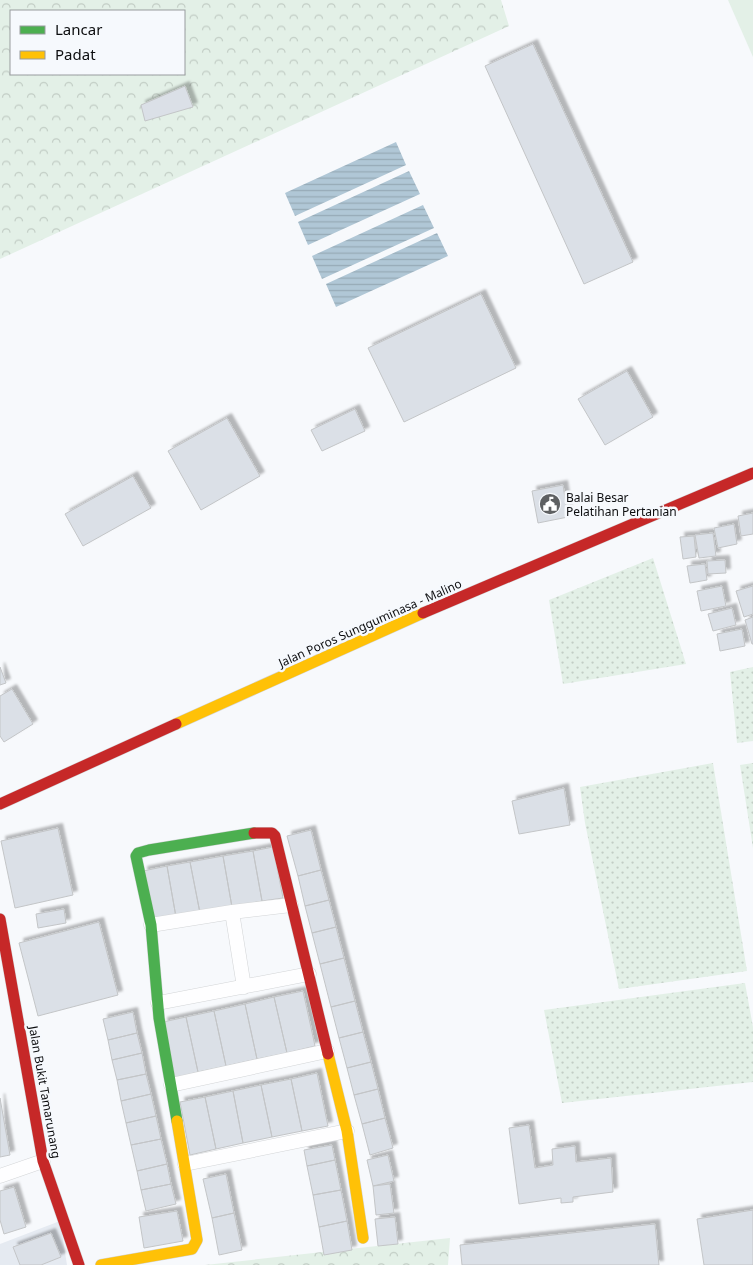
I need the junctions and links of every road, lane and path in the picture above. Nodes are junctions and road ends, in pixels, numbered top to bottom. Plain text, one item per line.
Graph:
1 (753, 474) edge
2 (0, 804) edge
3 (291, 905) junction
4 (232, 912) junction
5 (0, 919) edge
6 (151, 925) junction
7 (309, 974) junction
8 (244, 987) junction
9 (158, 1003) junction
10 (327, 1052) junction
11 (171, 1085) junction
12 (347, 1131) junction
13 (43, 1162) junction
14 (185, 1164) junction
15 (0, 1176) edge
16 (362, 1238) dead end
17 (78, 1265) edge
18 (101, 1265) edge

1 - 2 street, Jalan Poros Sungguminasa - Malino
3 - 4 street
3 - 6 street
3 - 7 street
4 - 6 street
4 - 8 street
5 - 13 street, Jalan Bukit Tamarunang
6 - 9 street
7 - 8 street
7 - 10 street
8 - 9 street
9 - 11 street
10 - 11 street
10 - 12 street
11 - 14 street
12 - 14 street
12 - 16 street
13 - 15 street
13 - 17 street, Jalan Bukit Tamarunang
14 - 18 street

